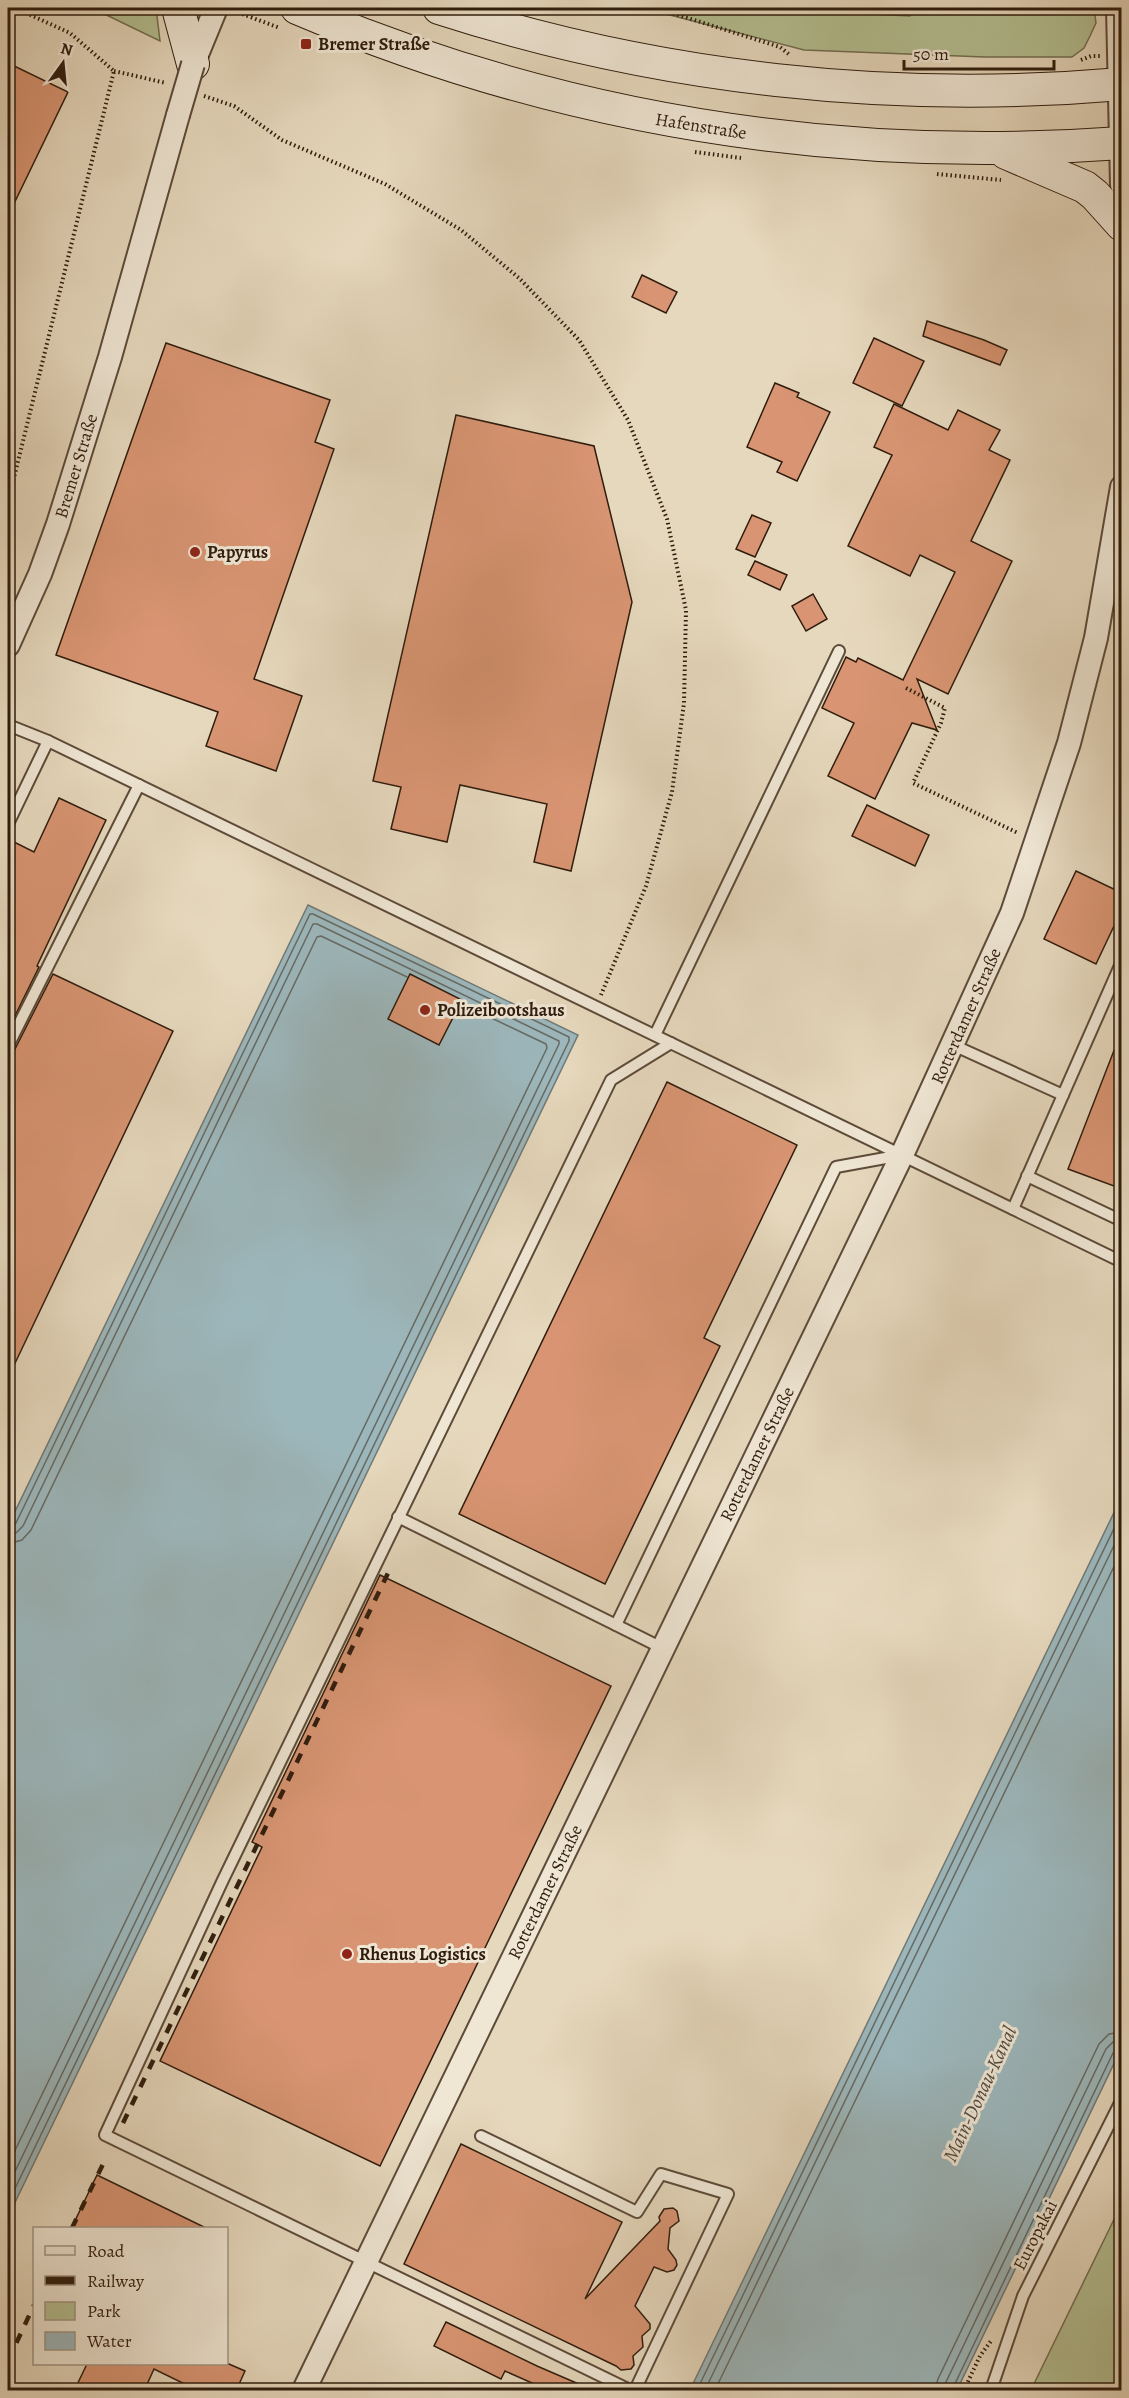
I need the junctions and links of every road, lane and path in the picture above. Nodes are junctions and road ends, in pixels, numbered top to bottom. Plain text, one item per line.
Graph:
1 (15, 8) edge
2 (178, 8) edge
3 (216, 8) edge
4 (297, 8) edge
5 (439, 8) edge
6 (656, 8) edge
7 (1118, 8) edge
8 (782, 56) dead end
9 (1073, 63) dead end
10 (193, 64) junction
11 (114, 71) junction
12 (1120, 75) edge
13 (166, 84) dead end
14 (200, 95) dead end
15 (1121, 143) edge
16 (994, 149) junction
17 (1122, 185) edge
18 (1122, 225) edge
19 (1122, 487) edge
20 (8, 502) edge
21 (8, 645) edge
22 (840, 651) dead end
23 (906, 688) dead end
24 (8, 726) edge
25 (48, 741) junction
26 (139, 785) junction
27 (8, 824) edge
28 (1036, 842) junction
29 (1122, 961) edge
30 (596, 1006) junction
31 (655, 1035) junction
32 (670, 1043) junction
33 (953, 1045) junction
34 (8, 1046) edge
35 (1063, 1095) junction
36 (902, 1155) junction
37 (1027, 1176) junction
38 (1013, 1209) junction
39 (1122, 1221) edge
40 (1122, 1262) edge
41 (398, 1517) junction
42 (616, 1625) junction
43 (662, 1648) junction
44 (1122, 2099) edge
45 (481, 2136) dead end
46 (368, 2262) junction
47 (304, 2391) edge
48 (632, 2391) edge
49 (991, 2391) edge

1 - 11 path
2 - 10 main road
3 - 10 street, Bremer Straße
4 - 16 main road, Hafenstraße
5 - 12 main road
6 - 8 path
7 - 12 street
9 - 12 path
10 - 21 street, Bremer Straße, bridge
11 - 13 path
11 - 20 path
12 - 15 street
14 - 30 path
15 - 16 main road, Hafenstraße
15 - 17 street
16 - 18 main road
19 - 28 street, Rotterdamer Straße
22 - 31 lane
23 - 28 path
24 - 25 lane
25 - 26 lane
25 - 27 lane
26 - 30 lane
26 - 34 lane
28 - 33 street, Rotterdamer Straße
29 - 35 lane
30 - 31 lane
31 - 32 lane
32 - 36 lane
32 - 41 lane
33 - 35 lane
33 - 36 street, Rotterdamer Straße
35 - 37 lane
36 - 38 lane
36 - 42 lane
36 - 43 street, Rotterdamer Straße
37 - 38 lane
37 - 39 lane
38 - 40 lane
41 - 42 lane
41 - 46 lane
42 - 43 lane
43 - 46 street, Rotterdamer Straße
44 - 49 lane, Europakai
45 - 48 lane
46 - 47 street, Rotterdamer Straße
46 - 48 lane

